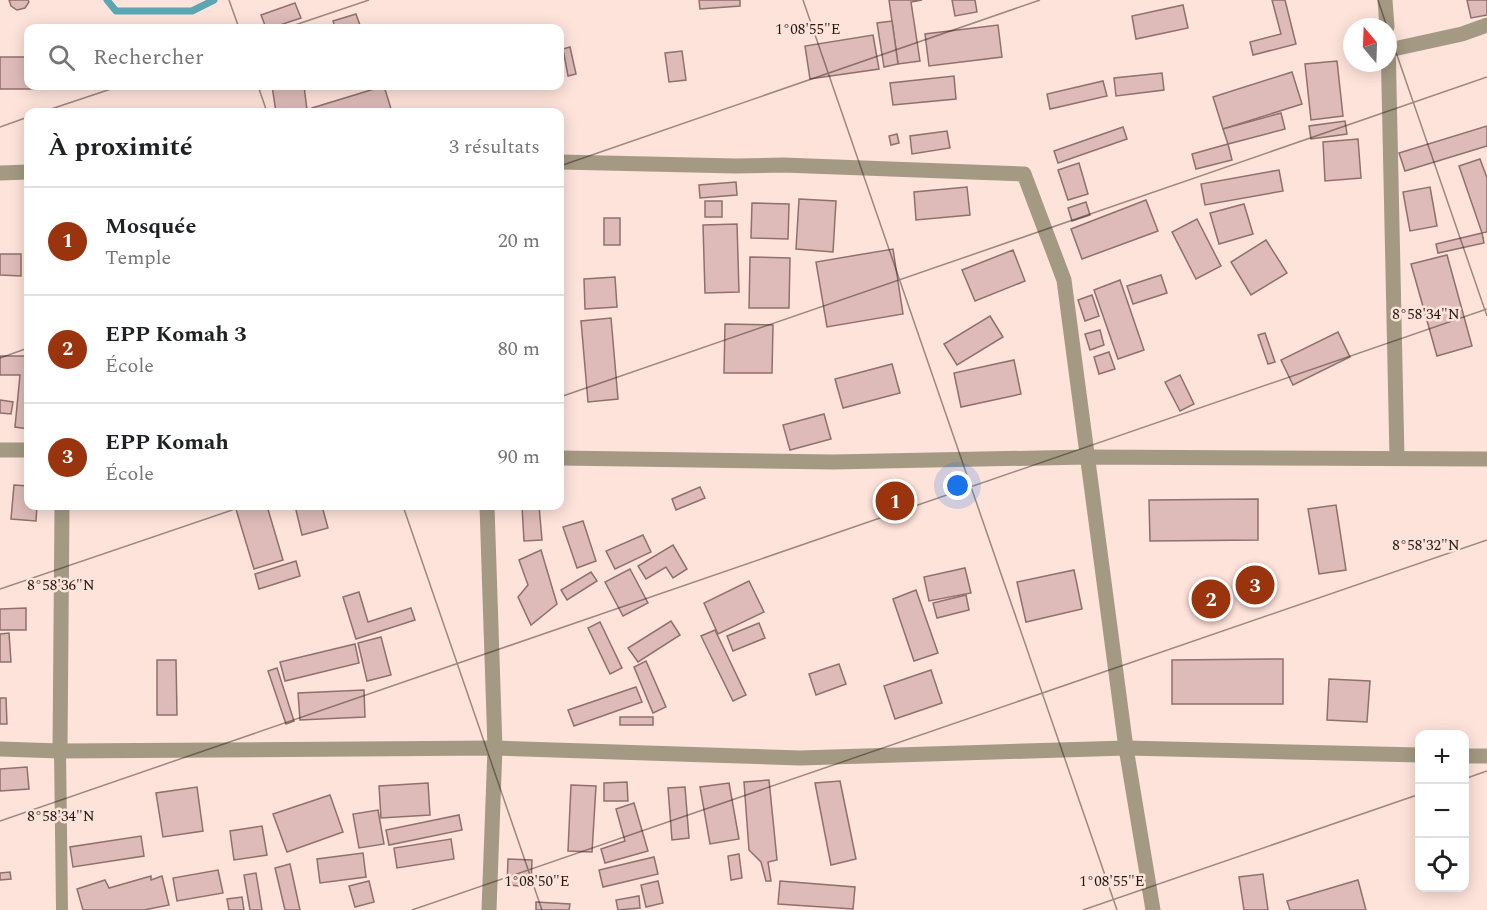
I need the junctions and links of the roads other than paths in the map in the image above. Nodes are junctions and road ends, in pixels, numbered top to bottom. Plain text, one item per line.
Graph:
1 (1385, 0) edge
2 (1386, 18) edge
3 (1487, 25) edge
4 (1397, 44) edge
5 (1389, 72) edge
6 (564, 162) edge
7 (24, 172) edge
8 (0, 173) edge
9 (0, 450) edge
10 (24, 450) edge
11 (1087, 457) junction
12 (564, 458) edge
13 (1397, 458) junction
14 (1487, 459) edge
15 (62, 510) edge
16 (487, 510) edge
17 (495, 748) junction
18 (1126, 748) junction
19 (0, 749) edge
20 (60, 751) junction
21 (1415, 755) edge
22 (1469, 756) edge
23 (1487, 756) edge
24 (62, 910) edge
25 (489, 910) edge
26 (1153, 910) edge

1 - 2 street
3 - 4 street
5 - 13 street
6 - 11 street
7 - 8 street
9 - 10 street
11 - 12 street
11 - 13 street
11 - 18 street
13 - 14 street
15 - 20 street
16 - 17 street
17 - 18 street
17 - 20 street
17 - 25 street
18 - 21 street
18 - 26 street
19 - 20 street
20 - 24 lane
22 - 23 street

